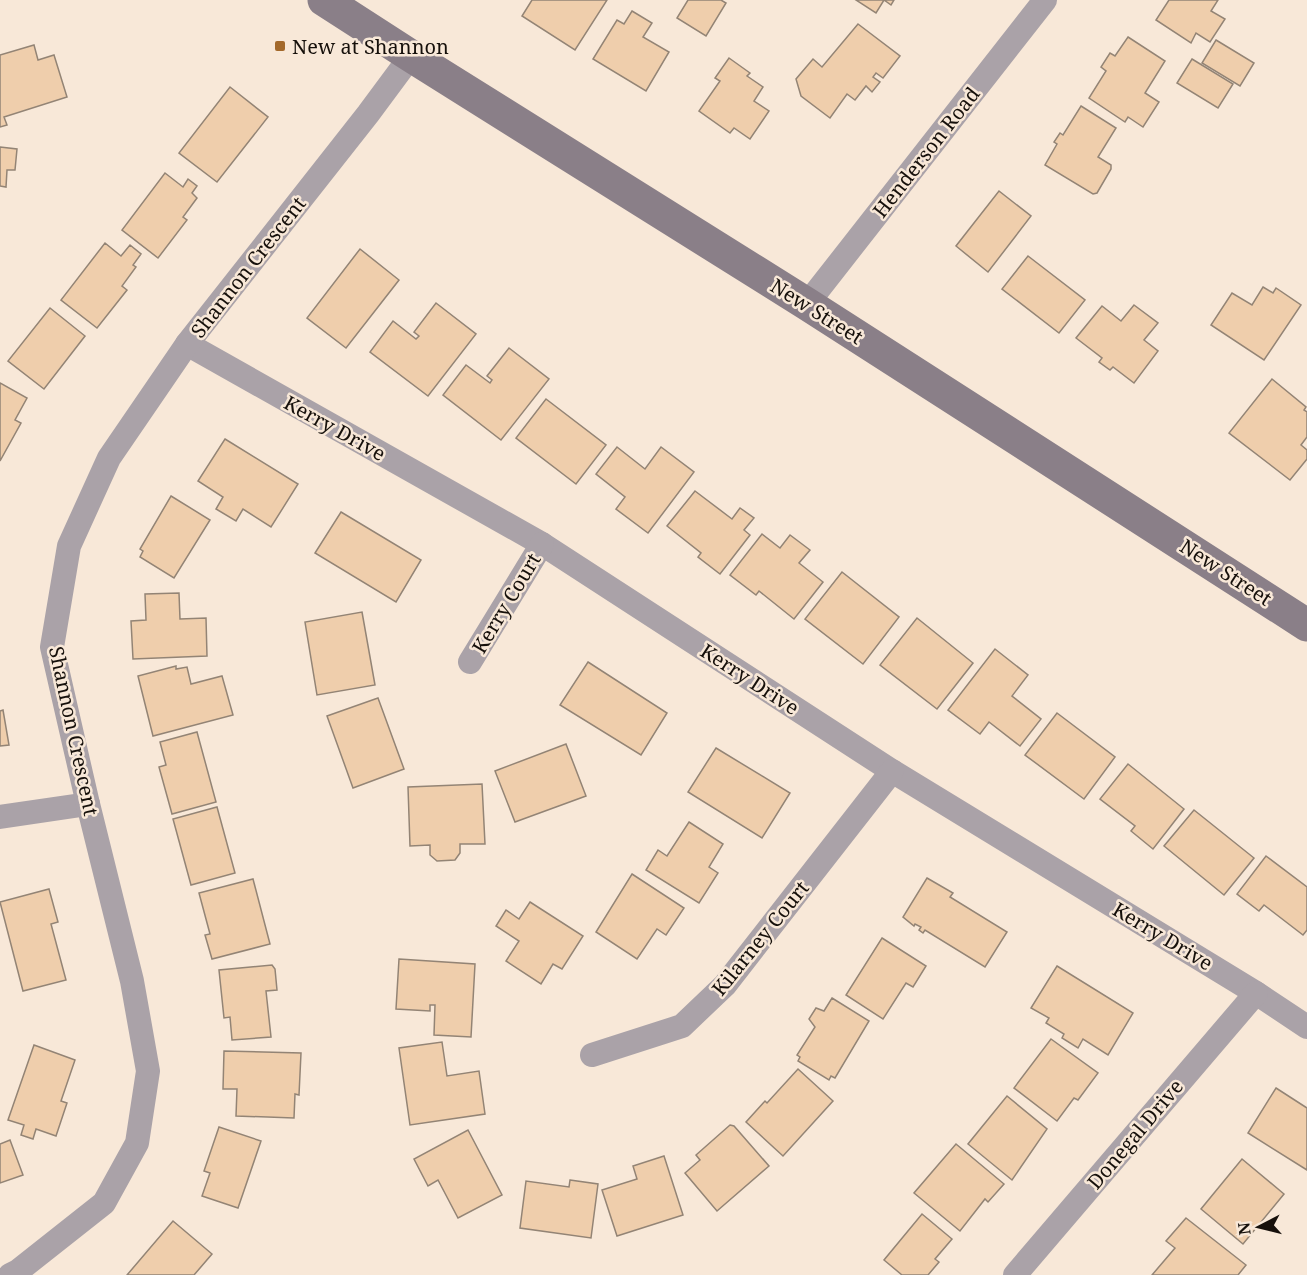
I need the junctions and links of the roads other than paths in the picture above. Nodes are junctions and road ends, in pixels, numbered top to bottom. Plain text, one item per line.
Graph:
1 (324, 0) edge
2 (1045, 0) edge
3 (411, 56) junction
4 (807, 304) junction
5 (187, 344) junction
6 (542, 544) junction
7 (1307, 625) edge
8 (470, 662) dead end
9 (892, 771) junction
10 (88, 804) junction
11 (0, 816) edge
12 (1256, 993) junction
13 (1307, 1027) edge
14 (592, 1055) dead end
15 (16, 1274) edge
16 (1015, 1275) edge

1 - 3 main road, New Street
2 - 4 street, Henderson Road
3 - 4 main road, New Street
3 - 5 street, Shannon Crescent
4 - 7 main road, New Street
5 - 6 street, Kerry Drive
5 - 10 street, Shannon Crescent
6 - 8 street, Kerry Court
6 - 9 street, Kerry Drive
9 - 12 street, Kerry Drive
9 - 14 street, Kilarney Court
10 - 11 street
10 - 15 street, Shannon Crescent
12 - 13 street, Kerry Drive
12 - 16 street, Donegal Drive

